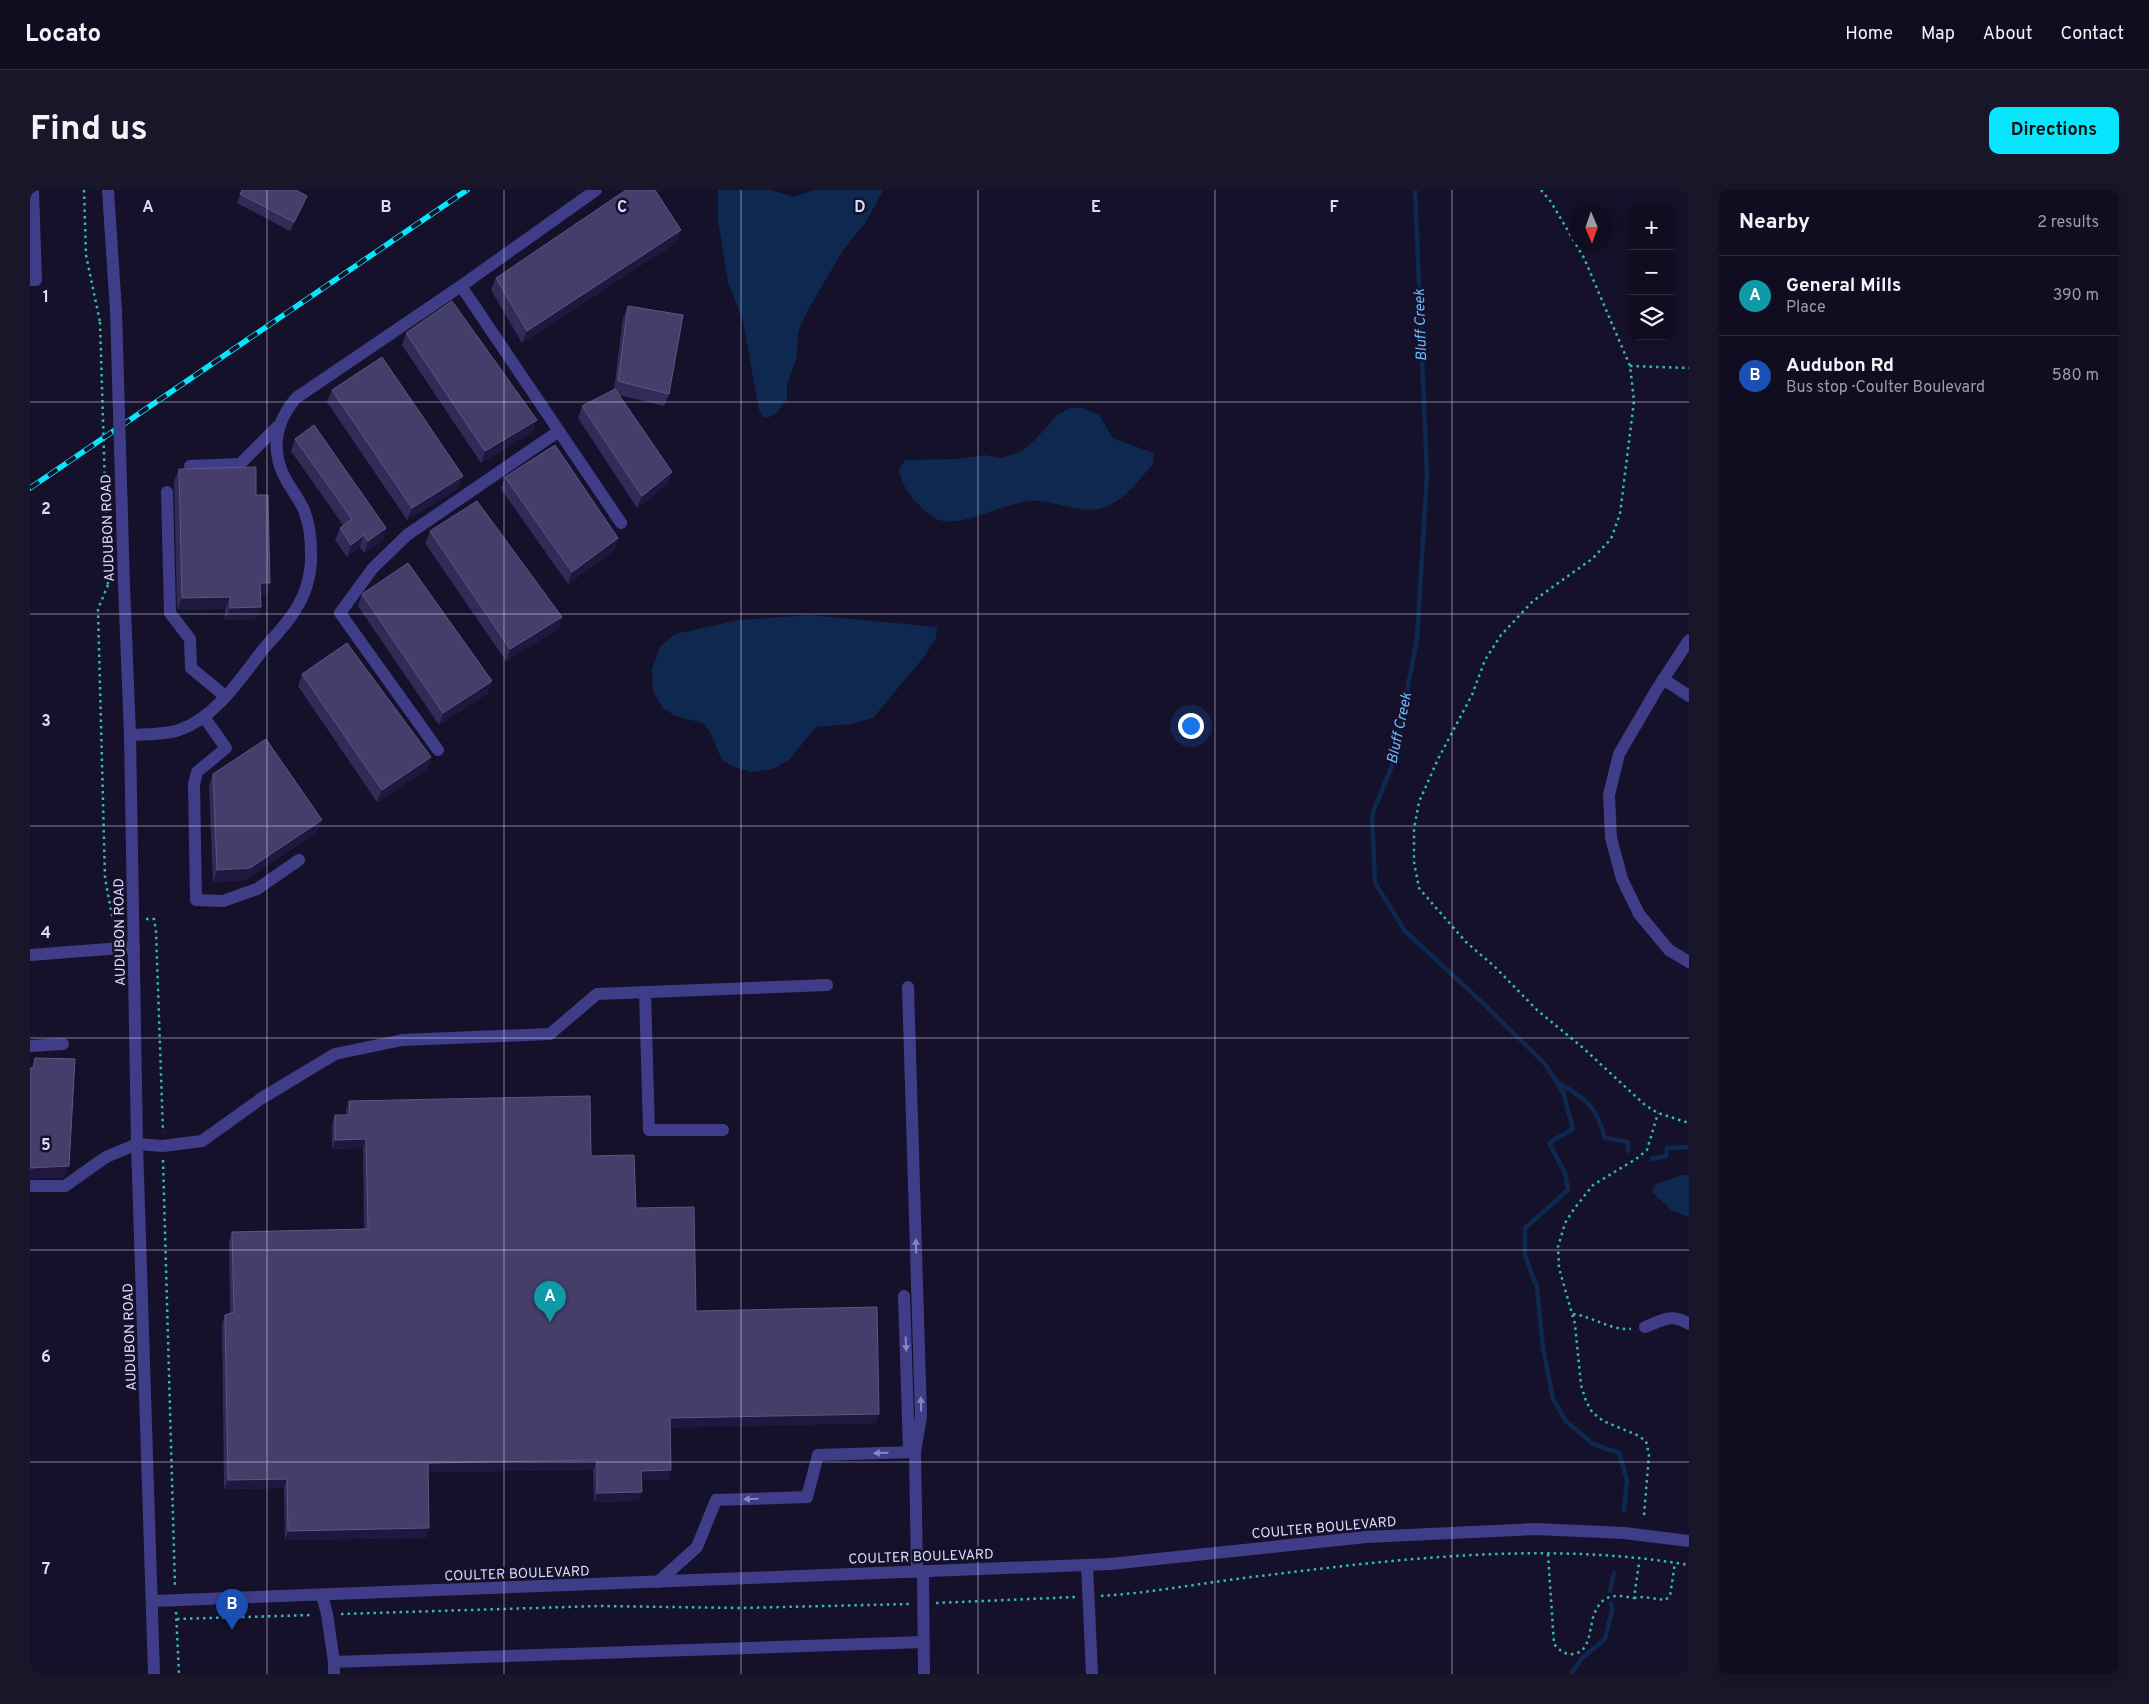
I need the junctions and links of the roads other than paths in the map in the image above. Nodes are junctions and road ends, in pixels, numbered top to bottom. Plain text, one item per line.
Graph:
1 (33, 190) edge
2 (108, 190) edge
3 (596, 190) edge
4 (30, 280) edge
5 (461, 286) junction
6 (278, 426) junction
7 (559, 431) junction
8 (190, 466) dead end
9 (167, 492) dead end
10 (621, 523) dead end
11 (1689, 640) edge
12 (1663, 679) junction
13 (225, 696) junction
14 (1689, 696) edge
15 (204, 717) junction
16 (130, 735) junction
17 (438, 750) dead end
18 (299, 860) dead end
19 (134, 947) junction
20 (30, 955) edge
21 (1689, 962) edge
22 (828, 984) dead end
23 (908, 987) dead end
24 (645, 992) junction
25 (63, 1044) dead end
26 (30, 1046) edge
27 (723, 1130) dead end
28 (137, 1144) junction
29 (30, 1186) edge
30 (904, 1296) dead end
31 (1689, 1324) edge
32 (1645, 1327) road end
33 (912, 1452) junction
34 (1689, 1541) edge
35 (1087, 1565) junction
36 (917, 1572) junction
37 (658, 1582) junction
38 (322, 1596) junction
39 (153, 1601) junction
40 (923, 1642) junction
41 (334, 1668) edge
42 (154, 1674) edge
43 (924, 1674) edge
44 (1092, 1674) edge

1 - 4 street
2 - 16 street, AUDUBON ROAD, bridge
3 - 5 street
5 - 6 street
5 - 7 street
6 - 8 street
6 - 13 street
7 - 10 street
7 - 17 street
9 - 13 street
11 - 12 street
12 - 14 street
12 - 21 street
13 - 15 street
15 - 16 street
15 - 18 street
16 - 19 street, AUDUBON ROAD
19 - 20 street
19 - 28 street, AUDUBON ROAD
22 - 24 street
33 -> 23 street
24 - 27 street
24 - 28 street
25 - 26 street
28 - 29 street
28 - 39 street, AUDUBON ROAD
30 -> 33 street
31 - 32 street
33 - 36 street
33 -> 37 street
34 - 35 street, COULTER BOULEVARD
35 - 36 street, COULTER BOULEVARD
35 - 44 street
36 - 37 street, COULTER BOULEVARD
36 - 40 street
37 - 38 street, COULTER BOULEVARD
38 - 39 street, COULTER BOULEVARD
38 - 41 street
39 - 42 street, AUDUBON ROAD
40 - 41 street
40 - 43 street

